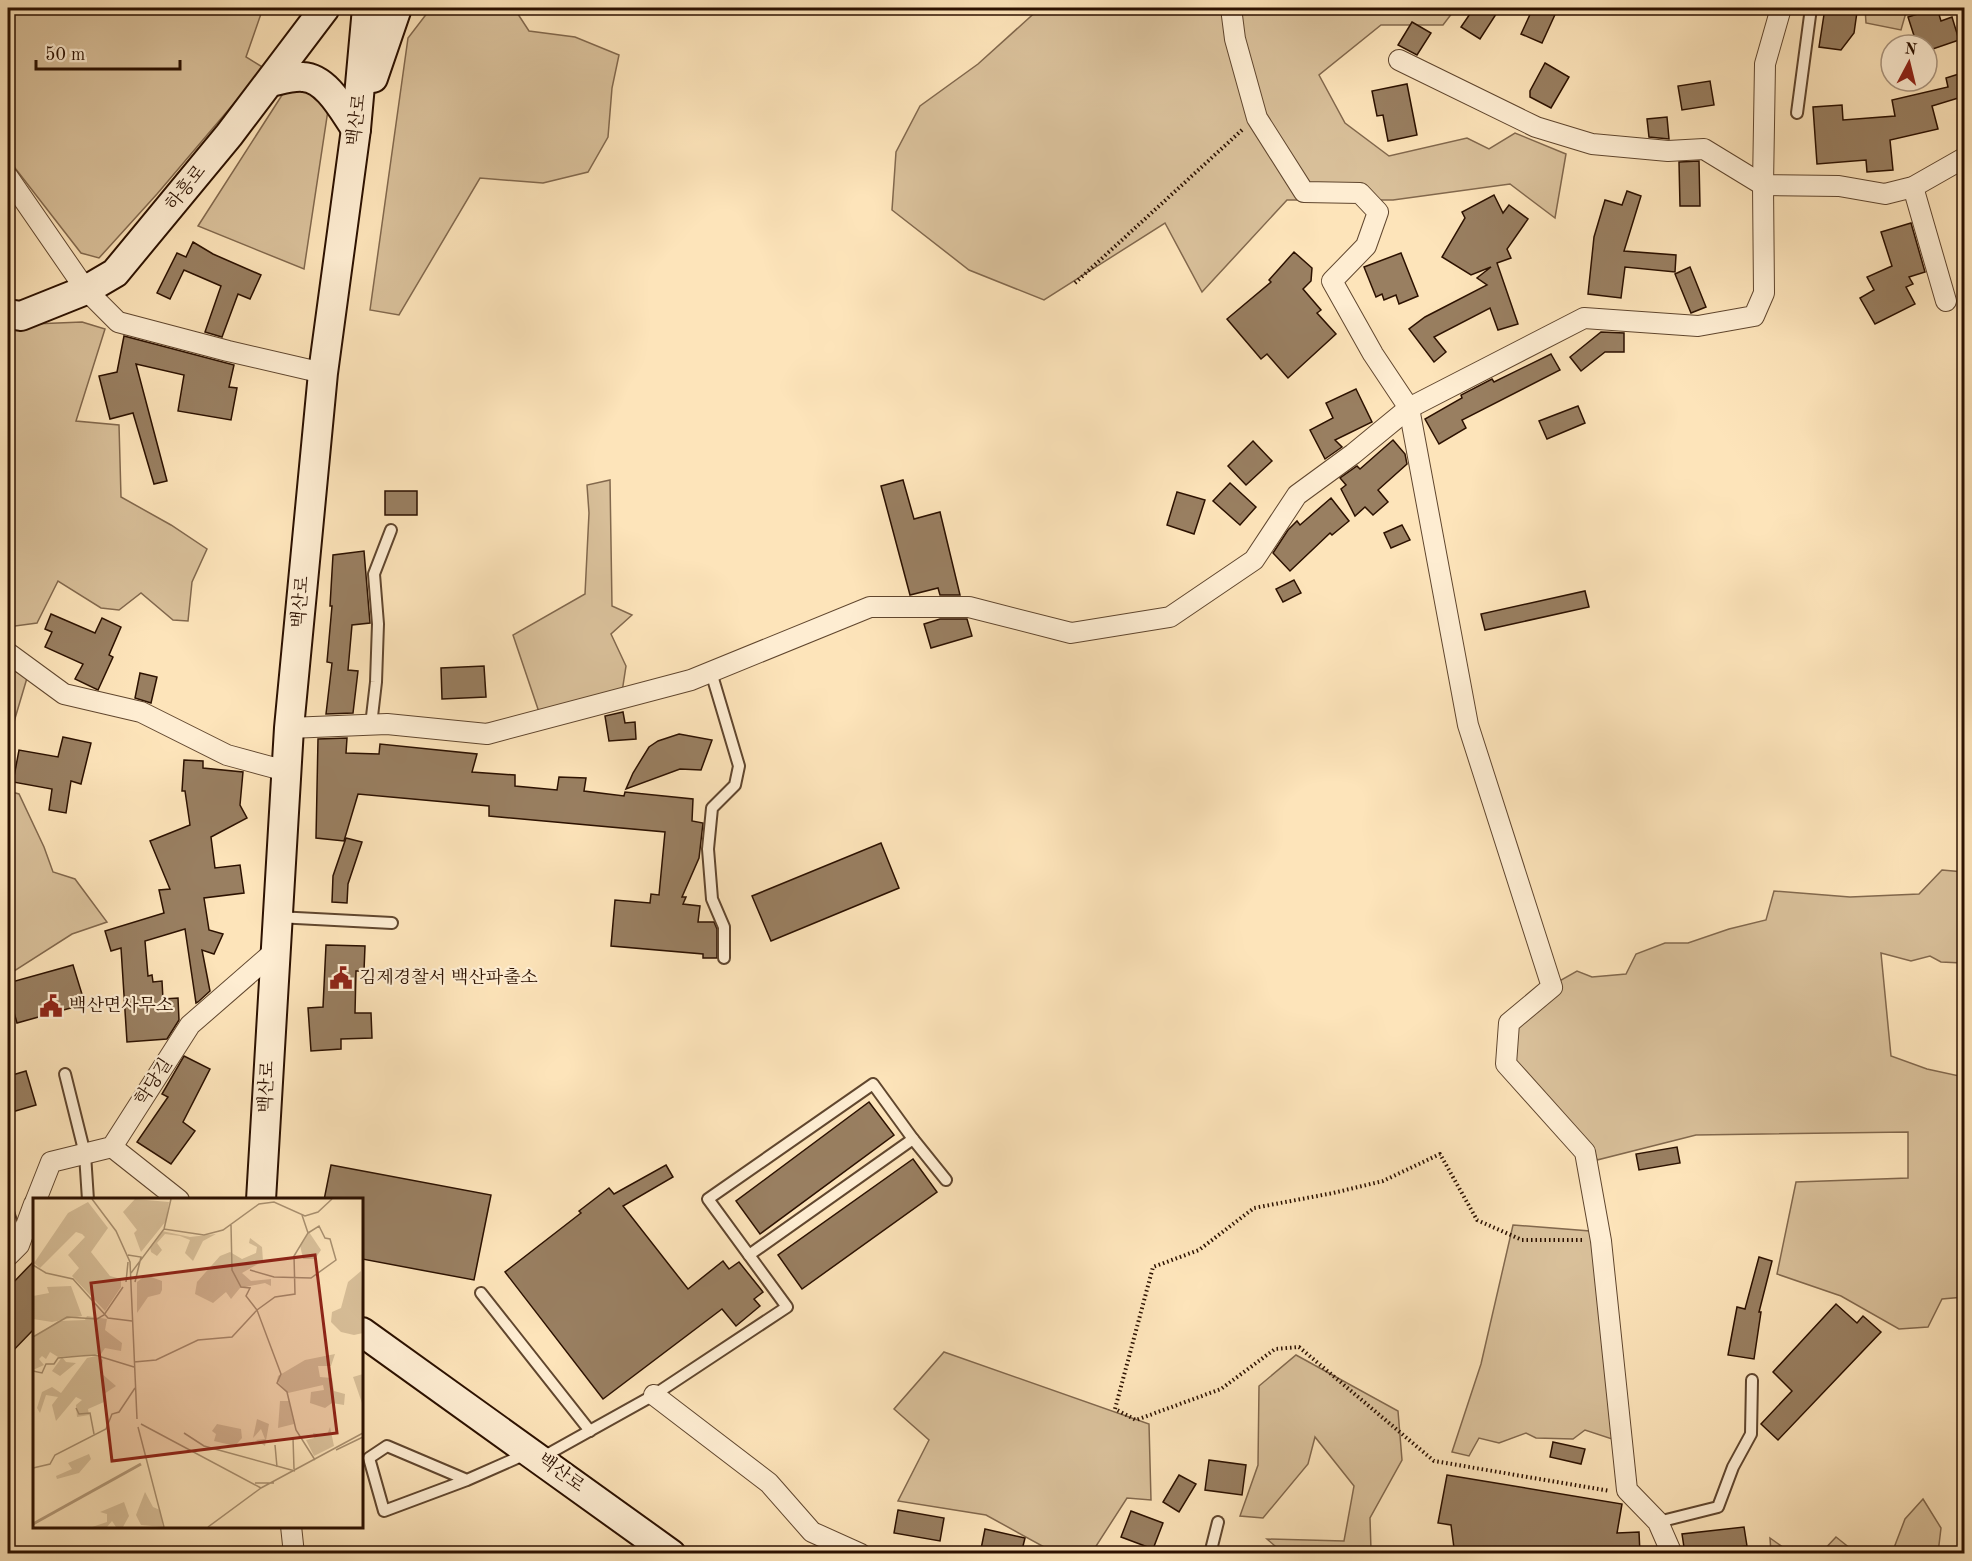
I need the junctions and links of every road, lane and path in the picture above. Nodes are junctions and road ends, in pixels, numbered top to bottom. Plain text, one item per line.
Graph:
1 (325, 8) edge
2 (367, 8) edge
3 (397, 8) edge
4 (1231, 8) edge
5 (1781, 8) edge
6 (1811, 8) edge
7 (310, 21) edge
8 (1399, 60) dead end
9 (270, 82) junction
10 (1797, 113) dead end
11 (1257, 118) junction
12 (356, 129) junction
13 (1965, 158) edge
14 (8, 177) edge
15 (1763, 185) junction
16 (1913, 187) junction
17 (1075, 283) dead end
18 (86, 290) junction
19 (1946, 302) dead end
20 (8, 314) edge
21 (323, 373) junction
22 (1409, 408) junction
23 (391, 530) dead end
24 (8, 653) edge
25 (711, 672) junction
26 (370, 725) junction
27 (289, 728) junction
28 (286, 771) junction
29 (277, 917) junction
30 (392, 923) dead end
31 (275, 951) junction
32 (723, 958) dead end
33 (65, 1074) dead end
34 (913, 1139) junction
35 (112, 1147) junction
36 (85, 1154) junction
37 (946, 1180) dead end
38 (37, 1198) edge
39 (88, 1198) edge
40 (176, 1198) edge
41 (261, 1198) edge
42 (33, 1206) edge
43 (8, 1212) edge
44 (1601, 1241) junction
45 (13, 1251) edge
46 (749, 1255) junction
47 (481, 1293) dead end
48 (363, 1333) edge
49 (1752, 1380) dead end
50 (654, 1395) junction
51 (590, 1431) junction
52 (536, 1455) junction
53 (467, 1480) junction
54 (1632, 1495) junction
55 (1218, 1521) dead end
56 (1658, 1522) junction
57 (291, 1528) edge
58 (294, 1554) edge
59 (671, 1554) edge
60 (861, 1554) edge
61 (1210, 1554) edge
62 (1672, 1554) edge

1 - 7 main road, 하흥로
2 - 12 main road, 백산로
3 - 12 main road
4 - 11 street
5 - 15 street
6 - 10 lane
7 - 9 main road, 하흥로
8 - 15 street
9 - 12 main road
9 - 18 main road, 하흥로
11 - 17 path
11 - 22 street
12 - 21 main road, 백산로
13 - 16 street
14 - 18 street
15 - 16 street
15 - 22 street
16 - 19 street
18 - 20 main road, 하흥로
18 - 21 street
21 - 27 main road, 백산로
22 - 25 street
22 - 44 street
23 - 26 lane
24 - 28 street
25 - 26 street
25 - 32 lane
26 - 27 street
27 - 28 main road, 백산로
28 - 29 main road, 백산로
29 - 30 lane
29 - 31 main road, 백산로
31 - 35 street, 학당길
31 - 41 main road, 백산로
33 - 36 lane
34 - 37 lane
34 - 46 lane
34 - 46 lane
35 - 36 street
35 - 40 street
36 - 38 street
36 - 39 lane
42 - 45 street
43 - 45 lane
44 - 54 street
44 - 54 path
46 - 50 lane
47 - 51 lane
48 - 52 main road, 백산로
49 - 56 lane
50 - 51 lane
50 - 60 street
51 - 52 lane
52 - 53 lane
52 - 59 main road, 백산로
53 - 53 lane
54 - 56 street
55 - 61 lane
56 - 62 street
57 - 58 street

